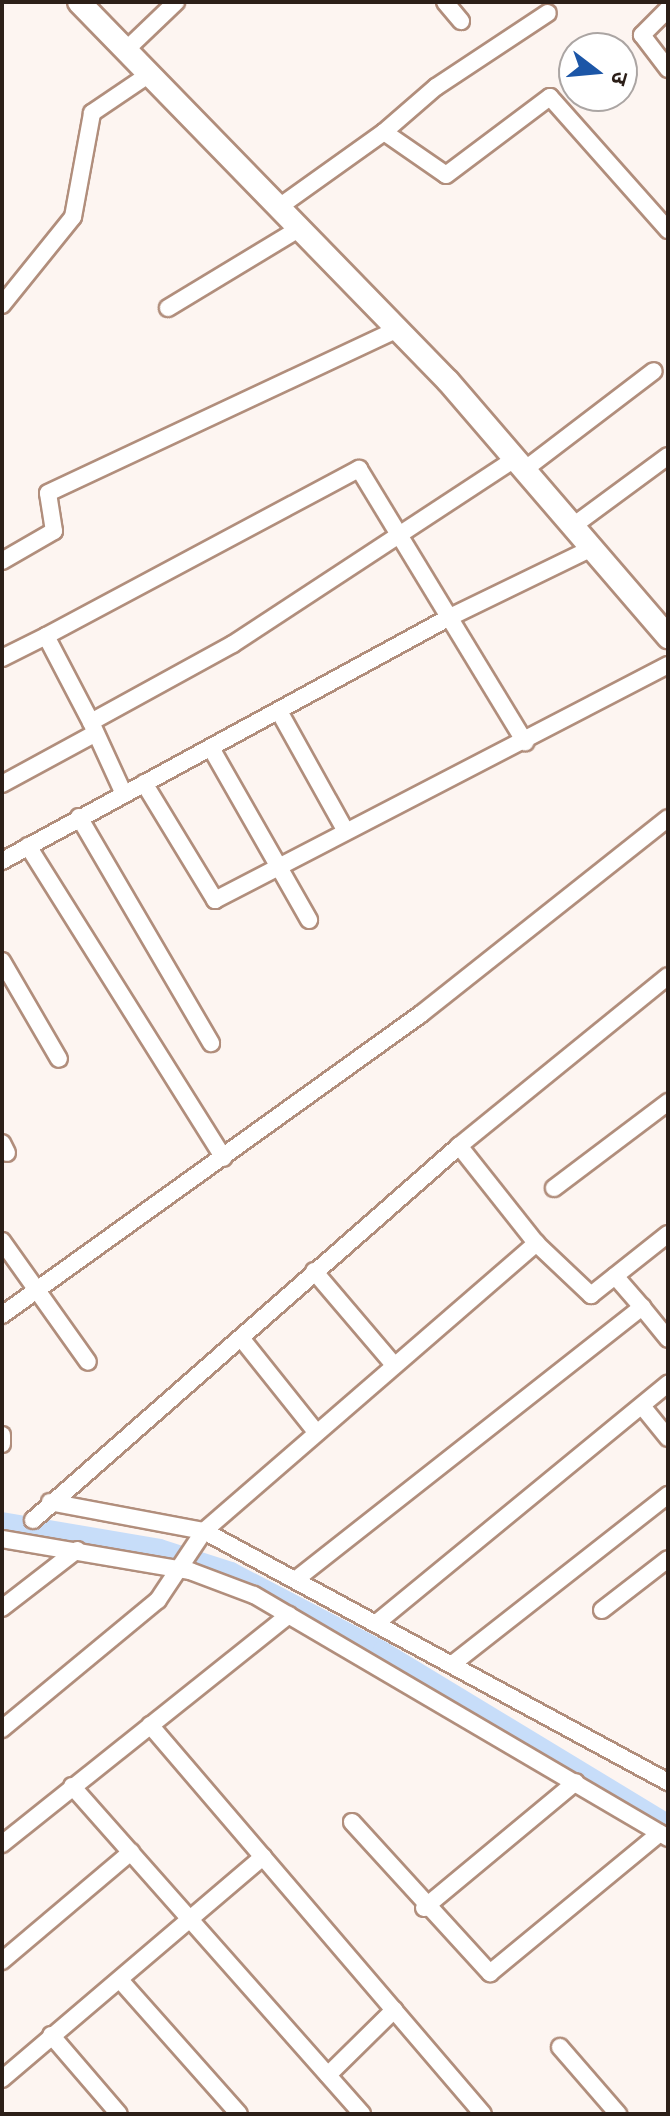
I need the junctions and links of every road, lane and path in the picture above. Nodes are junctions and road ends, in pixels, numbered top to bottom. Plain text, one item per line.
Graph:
1 (79, 2) edge
2 (176, 2) edge
3 (445, 2) edge
4 (668, 9) edge
5 (548, 13) dead end
6 (461, 21) dead end
7 (127, 49) junction
8 (668, 69) edge
9 (151, 73) junction
10 (384, 132) junction
11 (279, 207) junction
12 (300, 228) junction
13 (668, 230) edge
14 (2, 305) edge
15 (168, 308) dead end
16 (398, 329) junction
17 (654, 371) dead end
18 (668, 456) edge
19 (520, 464) junction
20 (573, 526) junction
21 (396, 537) junction
22 (592, 548) junction
23 (2, 561) edge
24 (448, 618) junction
25 (46, 636) junction
26 (668, 637) edge
27 (2, 658) edge
28 (668, 665) edge
29 (280, 713) junction
30 (92, 728) junction
31 (525, 742) junction
32 (211, 748) junction
33 (144, 783) junction
34 (2, 784) edge
35 (123, 792) junction
36 (79, 817) junction
37 (668, 818) edge
38 (345, 830) junction
39 (28, 846) junction
40 (2, 861) edge
41 (276, 867) junction
42 (309, 920) dead end
43 (2, 961) edge
44 (668, 976) edge
45 (211, 1043) dead end
46 (59, 1059) dead end
47 (668, 1102) edge
48 (459, 1146) junction
49 (224, 1158) junction
50 (554, 1188) dead end
51 (666, 1239) edge
52 (2, 1241) edge
53 (536, 1243) junction
54 (314, 1271) junction
55 (615, 1276) junction
56 (36, 1290) junction
57 (642, 1307) junction
58 (2, 1315) edge
59 (241, 1338) junction
60 (668, 1339) edge
61 (88, 1362) dead end
62 (394, 1365) junction
63 (668, 1384) edge
64 (642, 1406) junction
65 (316, 1432) junction
66 (2, 1435) edge
67 (668, 1438) edge
68 (2, 1444) edge
69 (668, 1495) edge
70 (50, 1502) junction
71 (33, 1520) dead end
72 (204, 1531) junction
73 (2, 1539) edge
74 (77, 1550) junction
75 (668, 1559) edge
76 (180, 1569) junction
77 (299, 1577) junction
78 (2, 1608) edge
79 (602, 1610) dead end
80 (289, 1615) junction
81 (379, 1621) junction
82 (455, 1662) junction
83 (150, 1725) junction
84 (2, 1729) edge
85 (576, 1782) junction
86 (668, 1782) edge
87 (72, 1786) junction
88 (352, 1822) dead end
89 (664, 1836) edge
90 (2, 1844) edge
91 (131, 1852) junction
92 (263, 1857) junction
93 (424, 1908) junction
94 (187, 1918) junction
95 (2, 1961) edge
96 (120, 1980) junction
97 (394, 2010) junction
98 (51, 2035) junction
99 (560, 2047) dead end
100 (328, 2075) junction
101 (2, 2079) edge
102 (119, 2114) edge
103 (239, 2114) edge
104 (362, 2114) edge
105 (483, 2114) edge
106 (618, 2114) edge

1 - 7 main road
2 - 7 street
3 - 6 street
4 - 8 street
5 - 10 street
7 - 9 main road
9 - 11 main road
9 - 14 street
10 - 11 street
10 - 13 street
11 - 12 main road
12 - 15 street
12 - 16 main road
16 - 19 main road
16 - 23 street
17 - 19 street
18 - 20 street
19 - 20 main road
19 - 21 street
20 - 22 main road
21 - 24 street
21 - 25 street
21 - 30 street
22 - 24 street
22 - 26 main road
24 - 29 street
24 - 31 street
25 - 27 street
25 - 30 street
28 - 31 street
29 - 32 street
29 - 38 street
30 - 34 street
30 - 35 street
31 - 38 street
32 - 33 street
32 - 41 street
33 - 35 street
33 - 41 street
35 - 36 street
36 - 39 street
36 - 45 street
37 - 49 street
38 - 41 street
39 - 40 street
39 - 49 street
41 - 42 street
43 - 46 street
44 - 48 street
47 - 50 street
48 - 53 street
48 - 54 street
49 - 56 street
51 - 55 street
52 - 56 street
53 - 55 street
53 - 62 street
54 - 59 street
54 - 62 street
55 - 57 street
56 - 58 street
56 - 61 street
57 - 60 street
57 - 77 street
59 - 65 street
59 - 70 street
62 - 65 street
63 - 64 street
64 - 67 street
64 - 81 street
65 - 72 street
66 - 68 street
69 - 82 street
70 - 71 street
70 - 72 street
72 - 76 street
72 - 77 street
73 - 74 street
74 - 76 street
74 - 78 street
75 - 79 street
76 - 80 street
76 - 84 street
77 - 81 street
80 - 83 street
80 - 85 street
81 - 82 street
82 - 86 street
83 - 87 street
83 - 92 street
85 - 89 street
85 - 93 street
87 - 90 street
87 - 91 street
88 - 93 street
89 - 93 street
91 - 94 street
91 - 95 street
92 - 94 street
92 - 97 street
94 - 96 street
94 - 100 street
96 - 98 street
96 - 103 street
97 - 100 street
97 - 105 street
98 - 101 street
98 - 102 street
99 - 106 street
100 - 104 street

